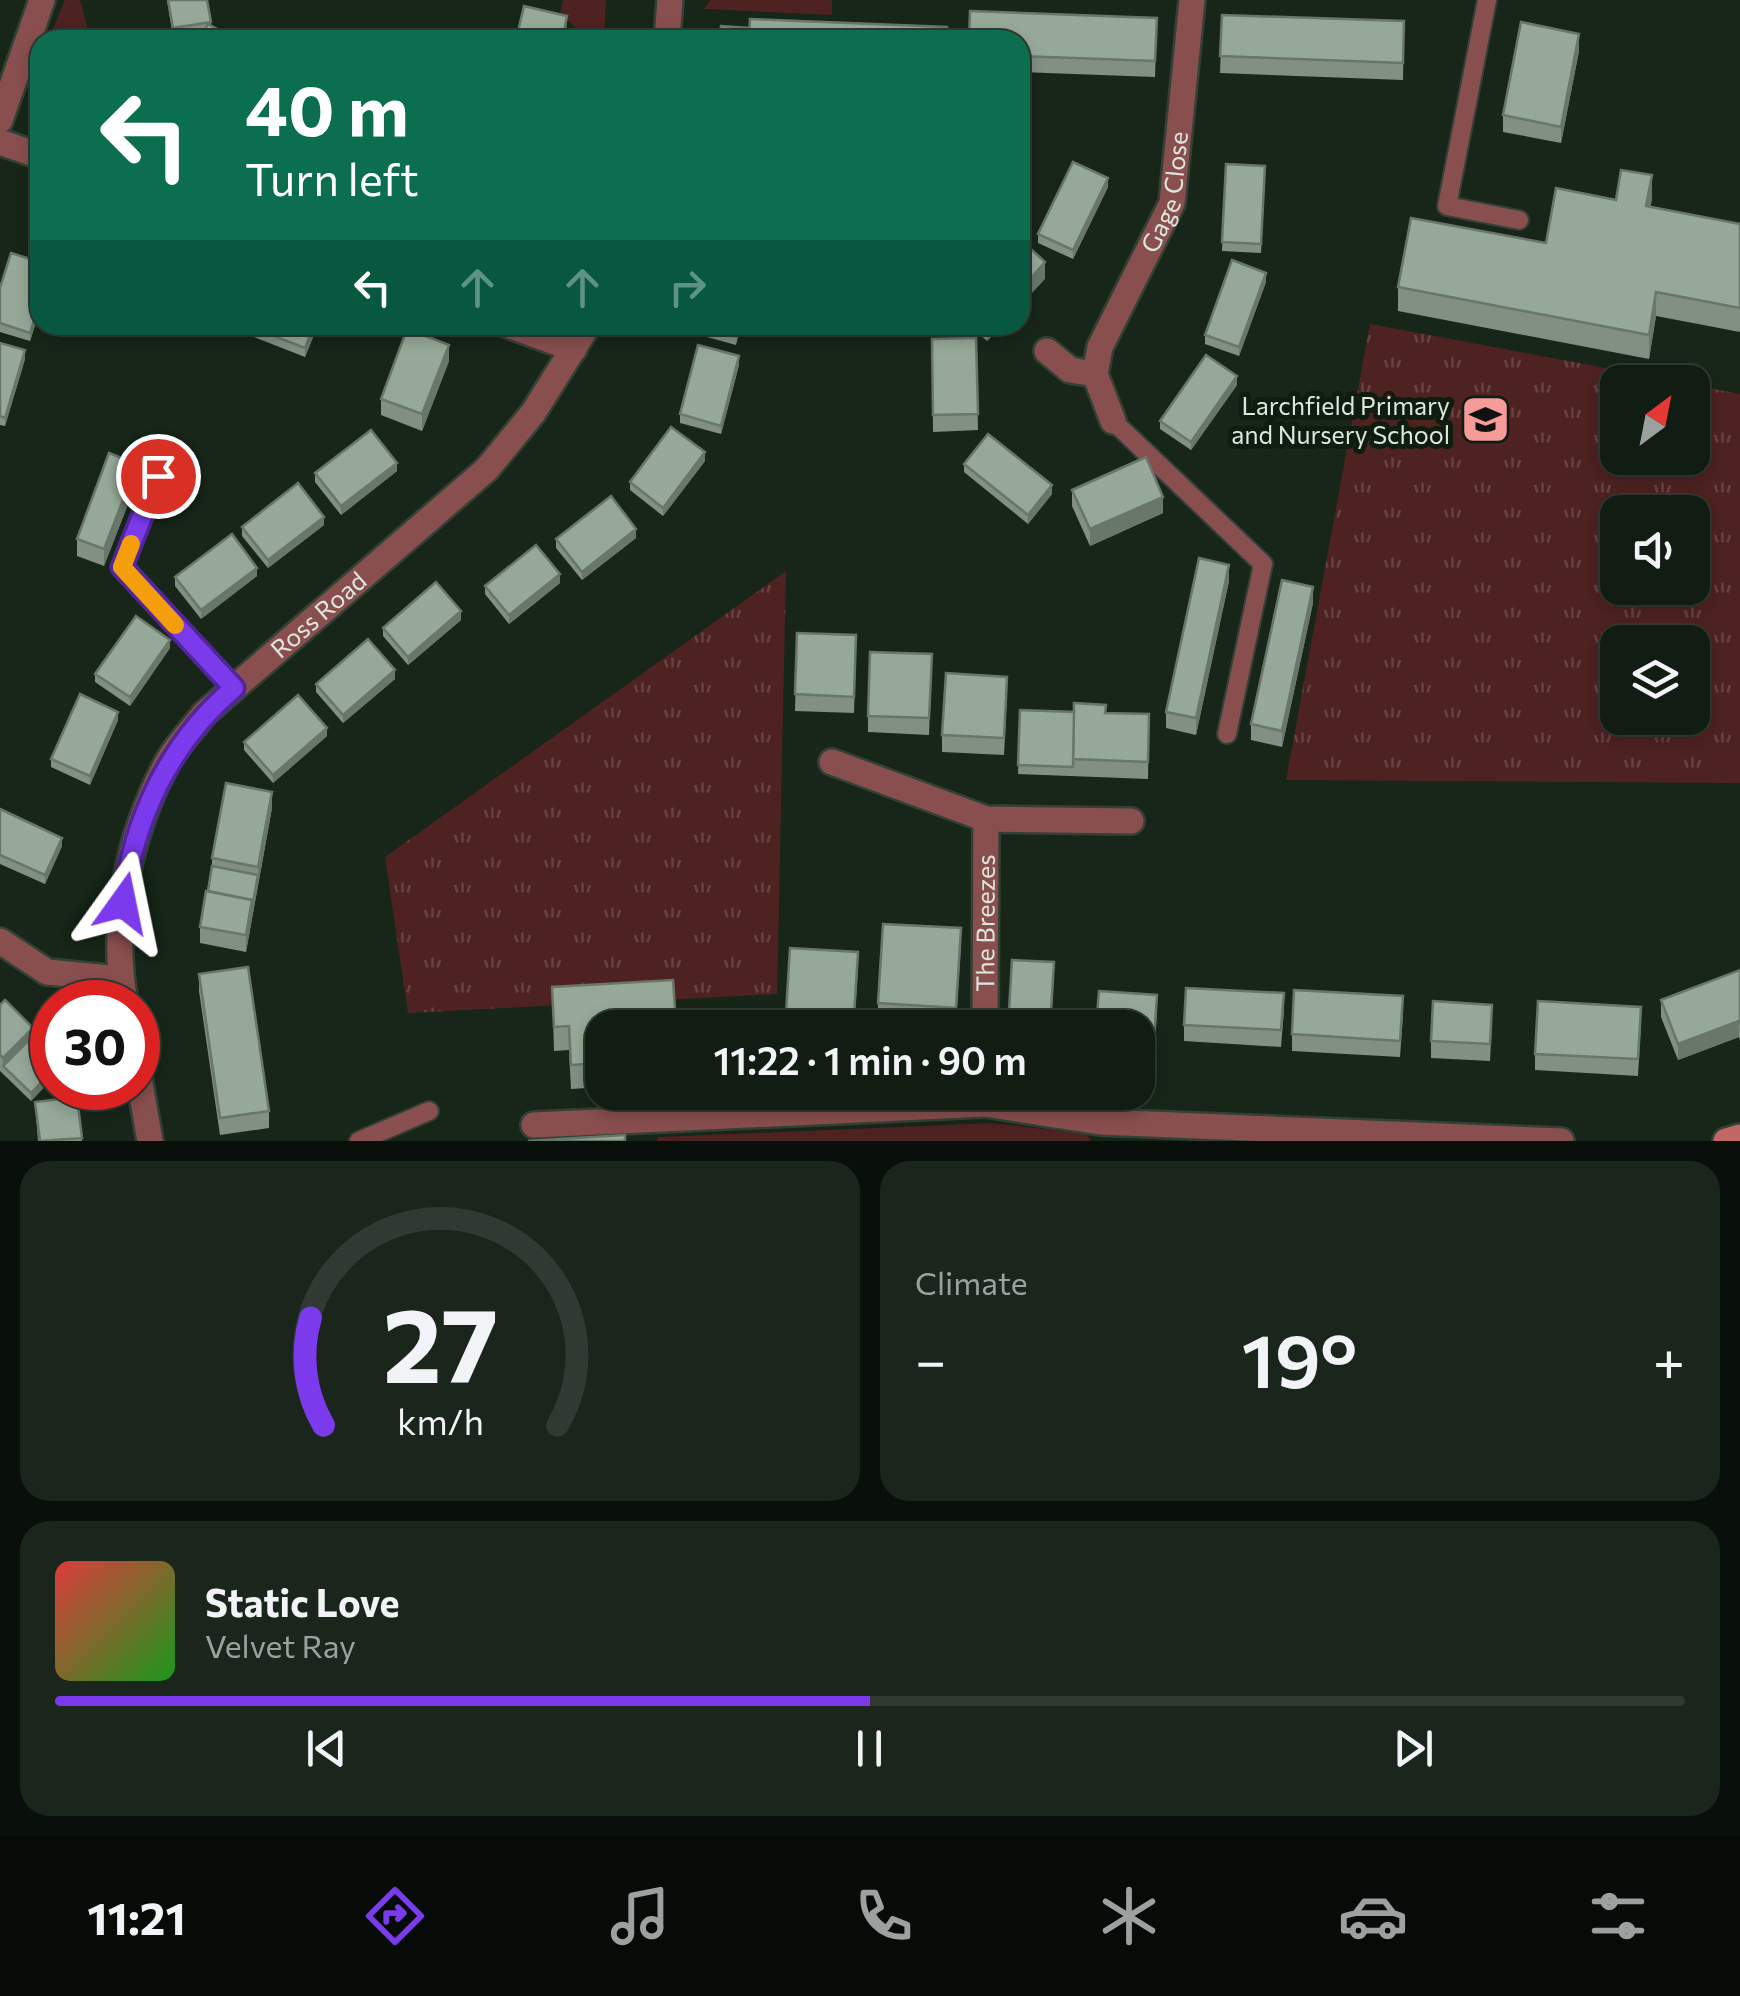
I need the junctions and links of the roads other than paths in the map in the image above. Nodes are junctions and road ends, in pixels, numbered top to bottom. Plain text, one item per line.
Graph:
1 (42, 0) edge
2 (670, 0) edge
3 (1192, 0) edge
4 (1486, 0) edge
5 (32, 30) edge
6 (668, 30) edge
7 (30, 34) edge
8 (0, 120) edge
9 (0, 142) edge
10 (30, 152) edge
11 (1519, 220) dead end
12 (536, 335) edge
13 (582, 335) edge
14 (574, 349) junction
15 (1048, 350) dead end
16 (1095, 374) junction
17 (1113, 420) joint
18 (158, 476) dead end
19 (234, 688) junction
20 (1227, 734) dead end
21 (832, 762) dead end
22 (986, 819) junction
23 (1131, 821) dead end
24 (0, 941) edge
25 (79, 980) edge
26 (122, 980) edge
27 (985, 1010) edge
28 (145, 1110) edge
29 (430, 1110) dead end
30 (785, 1110) edge
31 (1028, 1110) edge
32 (534, 1125) dead end
33 (1108, 1132) edge
34 (1740, 1136) edge
35 (150, 1141) edge
36 (359, 1141) edge
37 (1561, 1141) edge
38 (1726, 1141) edge

1 - 5 street
2 - 6 street
3 - 16 street, Gage Close
4 - 11 lane
7 - 8 street
9 - 10 street
12 - 14 street
13 - 14 street, Ross Road
14 - 19 street, Ross Road
15 - 16 street
16 - 17 street
17 - 20 lane
18 - 19 lane
19 - 26 street, Ross Road
21 - 22 street, The Breezes
22 - 23 street, The Breezes
22 - 27 street, The Breezes
24 - 25 street
28 - 35 street
29 - 36 lane
30 - 32 street
31 - 33 street
33 - 37 street
34 - 38 street

